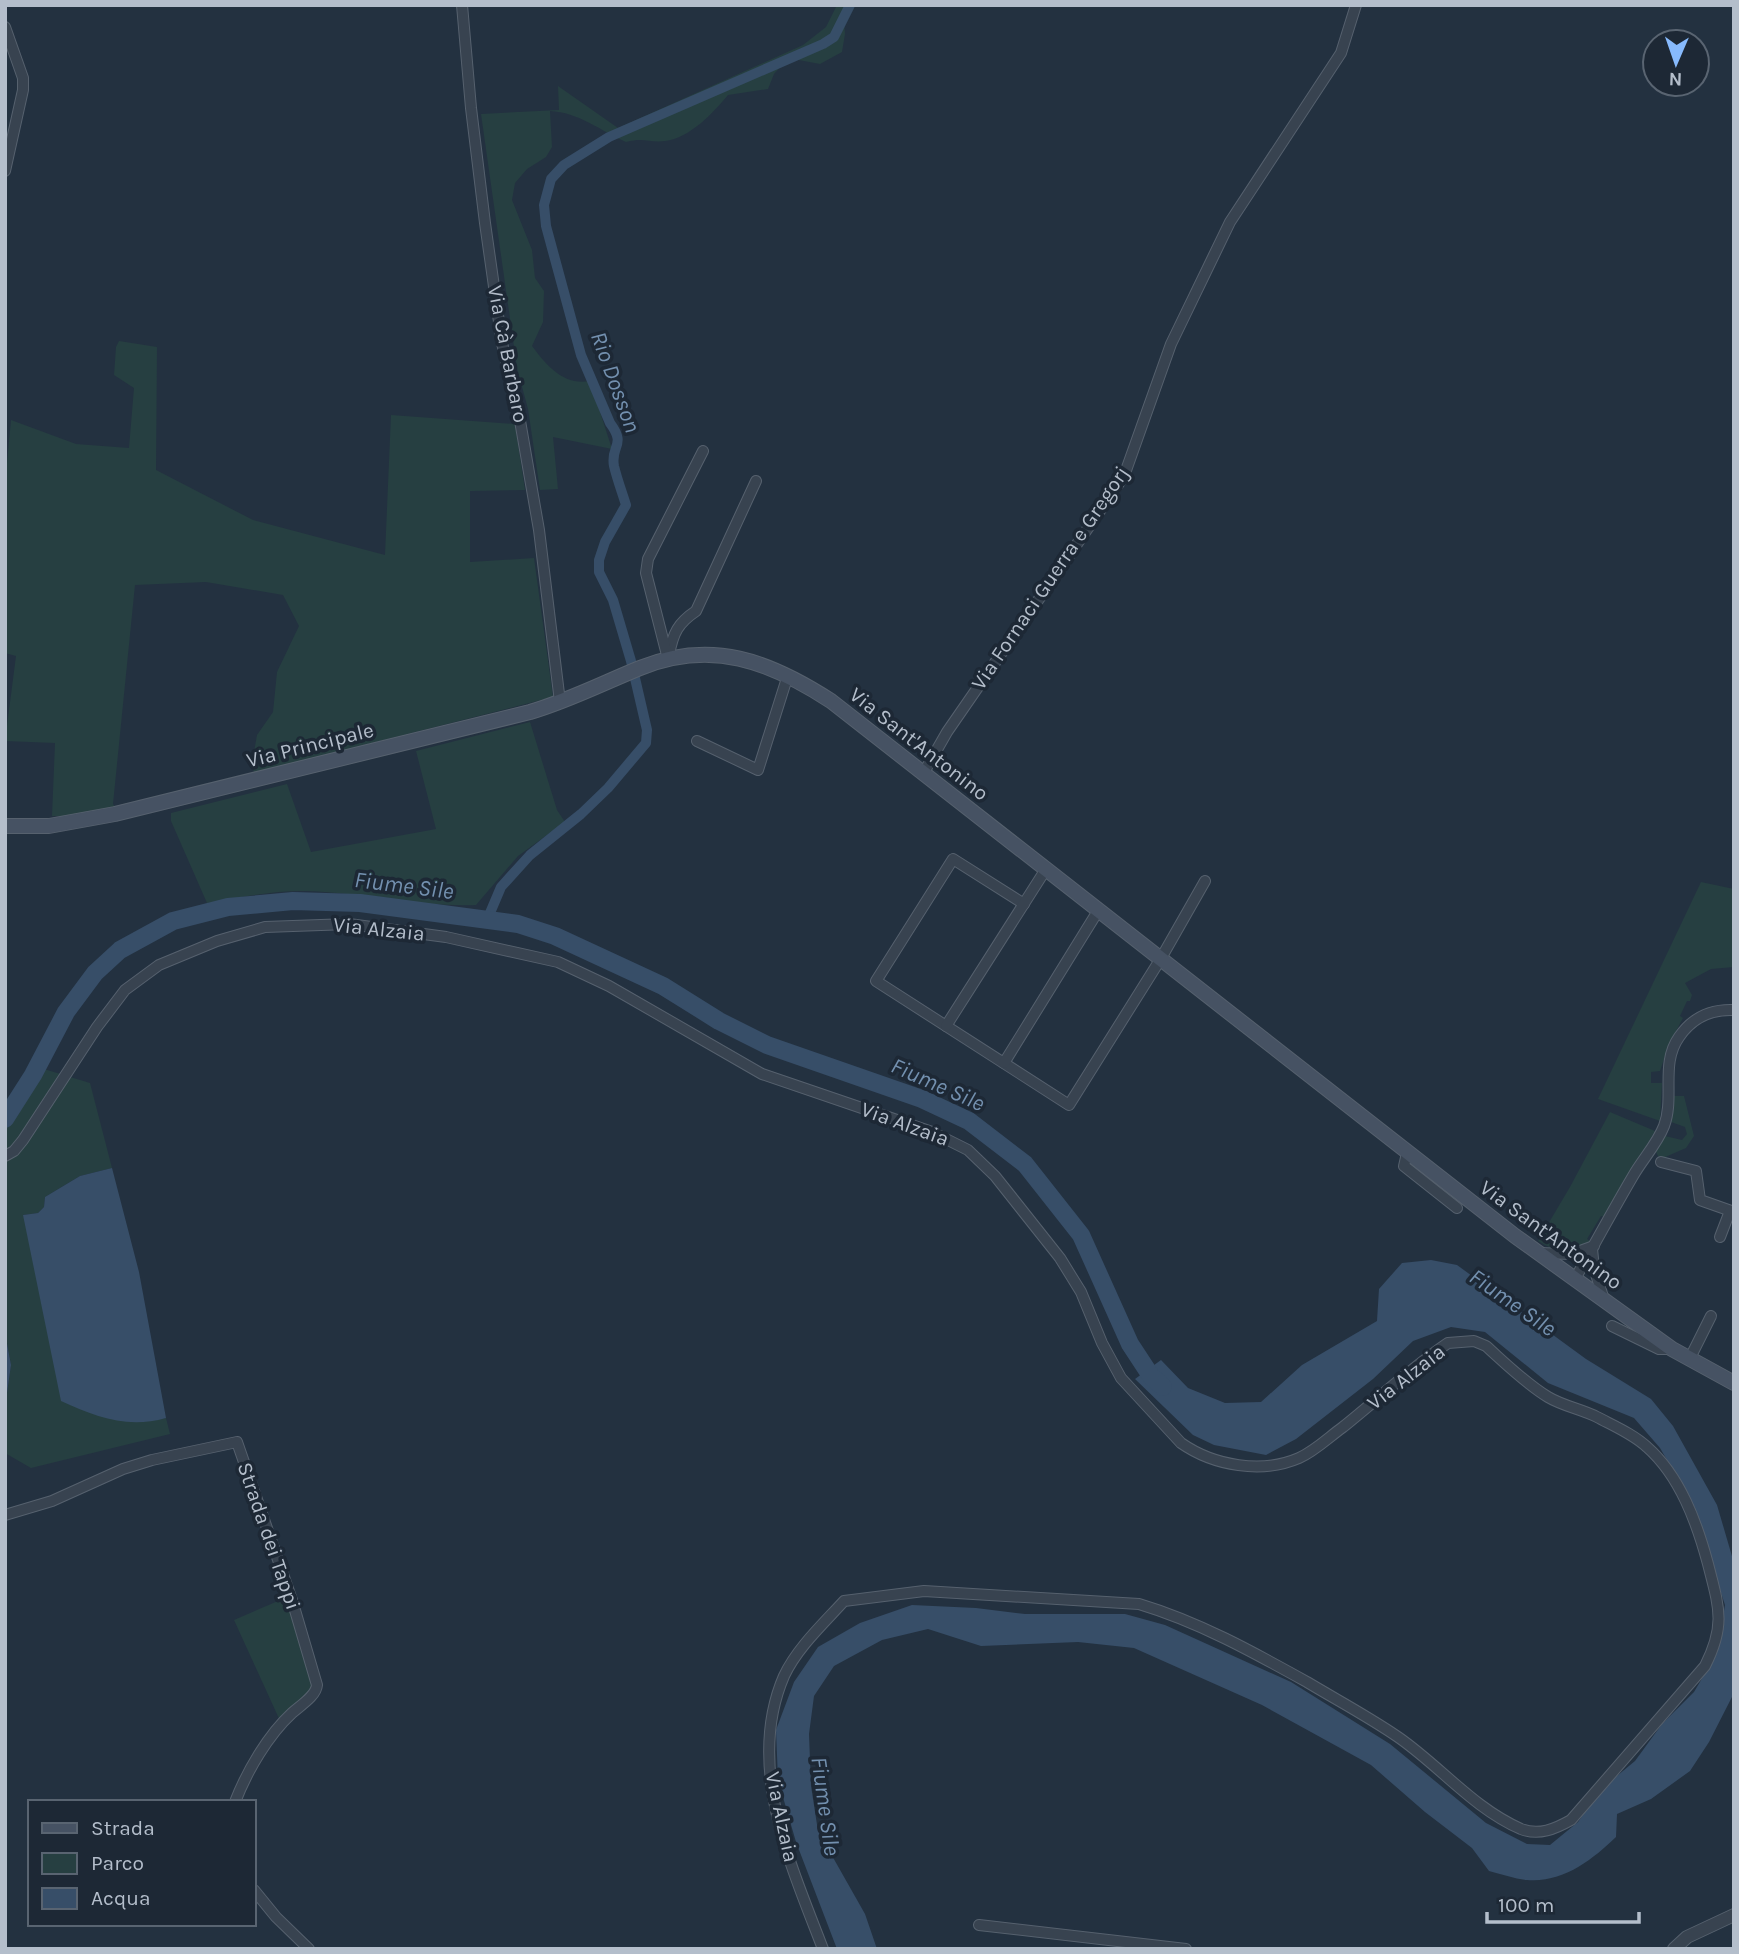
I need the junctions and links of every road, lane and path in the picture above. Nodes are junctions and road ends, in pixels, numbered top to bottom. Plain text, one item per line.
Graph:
1 (463, 5) edge
2 (1356, 5) edge
3 (5, 27) edge
4 (5, 172) edge
5 (702, 451) dead end
6 (756, 481) dead end
7 (668, 659) junction
8 (788, 675) junction
9 (618, 677) joint
10 (560, 702) junction
11 (697, 741) dead end
12 (923, 774) junction
13 (5, 826) edge
14 (1045, 869) junction
15 (1205, 881) dead end
16 (1024, 904) junction
17 (1098, 911) junction
18 (1160, 960) junction
19 (1734, 1010) edge
20 (946, 1026) junction
21 (1004, 1063) junction
22 (1408, 1153) junction
23 (5, 1156) edge
24 (1661, 1162) dead end
25 (1457, 1208) dead end
26 (1732, 1211) edge
27 (1720, 1237) dead end
28 (1593, 1247) junction
29 (1538, 1253) junction
30 (1575, 1279) junction
31 (1604, 1300) junction
32 (1711, 1315) dead end
33 (1612, 1325) dead end
34 (1672, 1349) junction
35 (1689, 1360) junction
36 (1734, 1383) edge
37 (5, 1515) edge
38 (236, 1800) edge
39 (256, 1892) edge
40 (1734, 1916) edge
41 (979, 1925) dead end
42 (309, 1949) edge
43 (823, 1949) edge
44 (1186, 1949) edge
45 (1674, 1949) edge

1 - 10 street, Via Cà Barbaro
2 - 12 street, Via Fornaci Guerra e Gregorj
3 - 4 street
5 - 7 street
6 - 7 street
7 - 8 main road, Via Sant'Antonino
7 - 9 main road, Via Sant'Antonino
8 - 11 street
8 - 12 main road, Via Sant'Antonino
9 - 10 main road, Via Principale
10 - 13 main road, Via Principale
12 - 14 main road, Via Sant'Antonino
14 - 16 street
14 - 17 main road, Via Sant'Antonino
15 - 18 street
16 - 20 street
16 - 20 street
17 - 18 main road, Via Sant'Antonino
17 - 21 street
18 - 21 street
18 - 22 main road, Via Sant'Antonino
19 - 28 street
20 - 21 street
22 - 25 street, Via Sant'Antonino
22 - 29 main road, Via Sant'Antonino
23 - 43 street, Via Alzaia
24 - 26 street
26 - 27 street
28 - 29 street
28 - 30 street
28 - 31 street
29 - 30 main road, Via Sant'Antonino
30 - 31 main road, Via Sant'Antonino
31 - 34 main road, Via Sant'Antonino
32 - 35 street
33 - 34 street, Via Sant'Antonino
34 - 35 main road, Via Sant'Antonino
35 - 36 main road, Via Sant'Antonino
37 - 38 street, Strada dei Tappi
39 - 42 street
40 - 45 street
41 - 44 street

